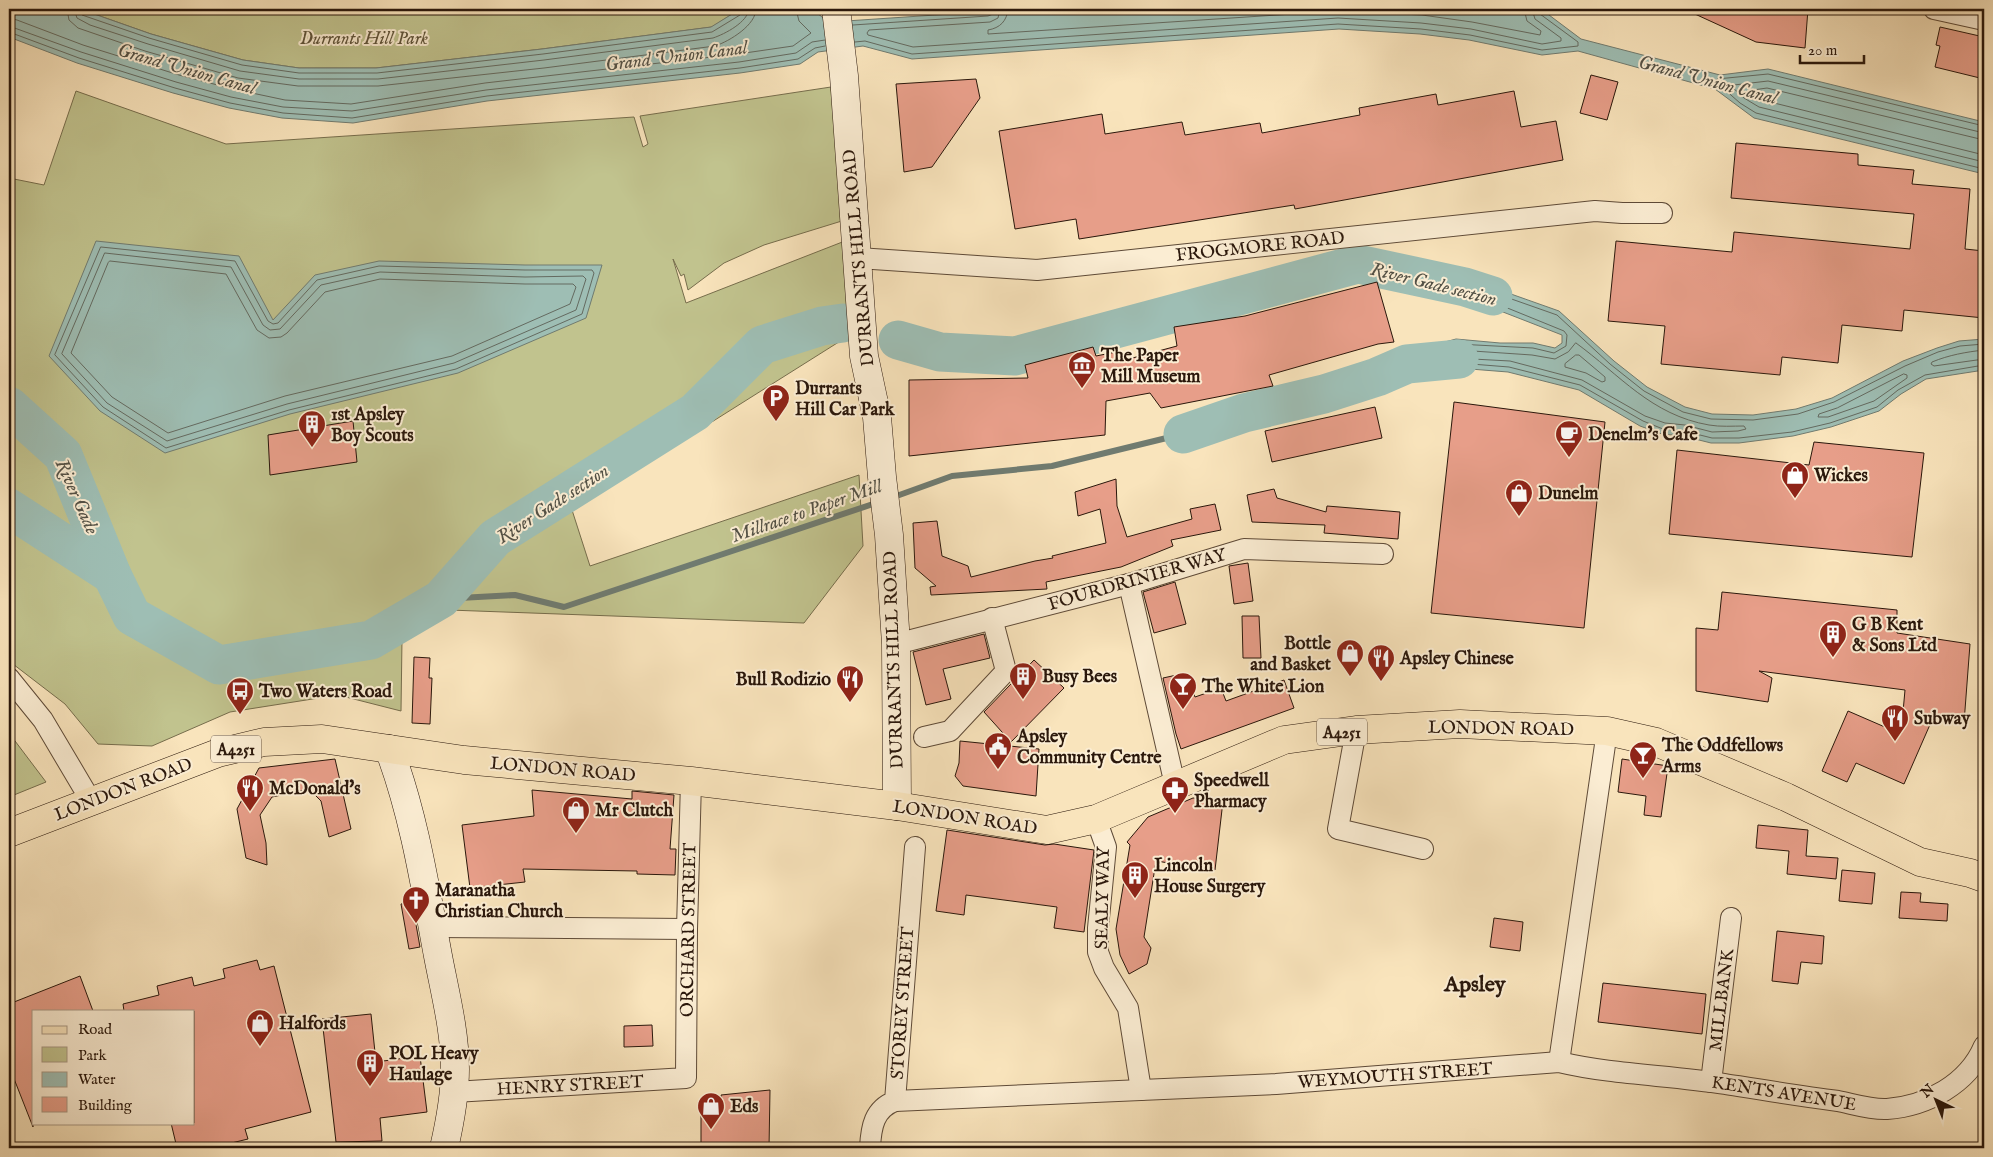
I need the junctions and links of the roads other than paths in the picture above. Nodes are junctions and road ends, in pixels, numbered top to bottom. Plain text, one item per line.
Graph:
1 (836, 9) edge
2 (1934, 9) edge
3 (1984, 20) edge
4 (1662, 213) dead end
5 (858, 258) junction
6 (1383, 554) dead end
7 (1129, 584) junction
8 (992, 618) junction
9 (896, 644) junction
10 (9, 678) edge
11 (1356, 730) junction
12 (1607, 731) junction
13 (924, 737) dead end
14 (389, 749) junction
15 (691, 781) junction
16 (1174, 785) junction
17 (91, 801) junction
18 (897, 806) junction
19 (1096, 819) junction
20 (9, 833) edge
21 (915, 847) dead end
22 (1423, 849) dead end
23 (1984, 878) edge
24 (1731, 918) dead end
25 (433, 927) junction
26 (687, 929) junction
27 (1984, 1046) edge
28 (1560, 1062) junction
29 (686, 1078) joint
30 (1711, 1082) junction
31 (1141, 1090) junction
32 (454, 1092) junction
33 (895, 1101) junction
34 (444, 1148) edge
35 (870, 1148) edge

1 - 5 street, DURRANTS HILL ROAD
2 - 3 street
4 - 5 street, FROGMORE ROAD
5 - 9 street, DURRANTS HILL ROAD
6 - 7 street, FOURDRINIER WAY
7 - 8 street, FOURDRINIER WAY
7 - 16 street
8 - 9 street, FOURDRINIER WAY
8 - 13 street
9 - 18 street, DURRANTS HILL ROAD
10 - 17 street
11 - 12 main road, LONDON ROAD / A4251
11 - 16 main road, LONDON ROAD / A4251
11 - 22 street
12 - 23 main road, LONDON ROAD / A4251
12 - 28 street
14 - 15 main road, LONDON ROAD / A4251
14 - 17 main road, LONDON ROAD / A4251
14 - 25 street
15 - 18 main road, LONDON ROAD / A4251
15 - 26 street, ORCHARD STREET
16 - 19 main road, LONDON ROAD / A4251
17 - 20 main road, LONDON ROAD / A4251
18 - 19 main road, LONDON ROAD / A4251
19 - 31 street, SEALY WAY
21 - 33 street, STOREY STREET
24 - 30 street, MILLBANK
25 - 26 street
25 - 32 street
26 - 29 street, ORCHARD STREET
27 - 30 street, KENTS AVENUE
28 - 30 street, KENTS AVENUE
28 - 31 street, WEYMOUTH STREET
29 - 32 street, HENRY STREET
31 - 33 street, WEYMOUTH STREET
32 - 34 street
33 - 35 street, STOREY STREET

